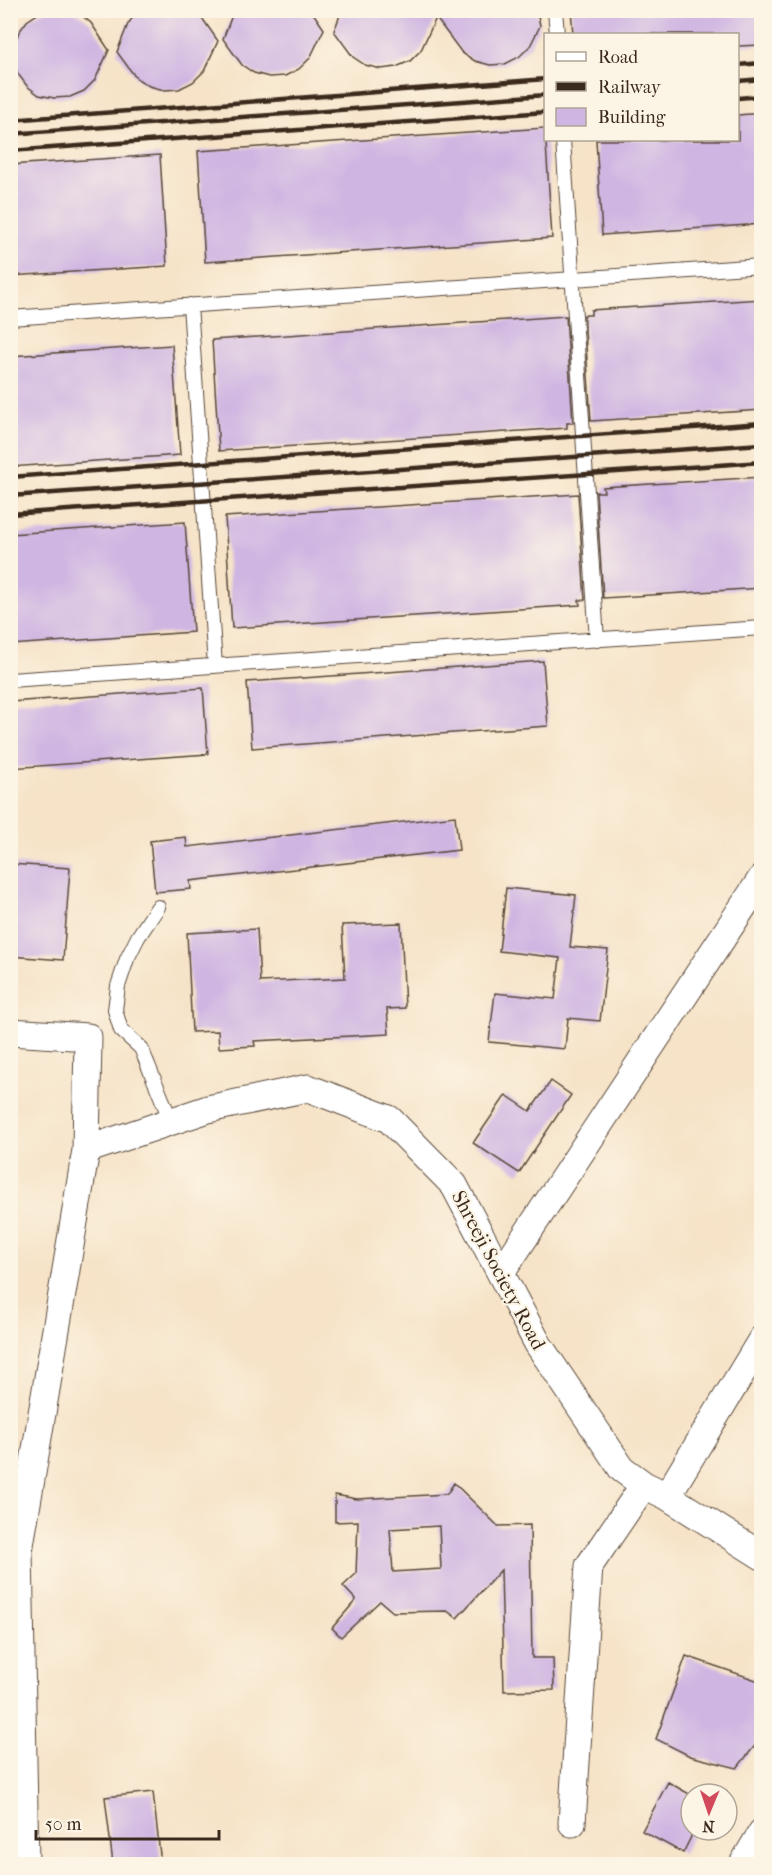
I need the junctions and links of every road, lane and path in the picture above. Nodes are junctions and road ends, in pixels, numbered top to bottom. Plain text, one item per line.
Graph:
1 (555, 10) edge
2 (557, 33) edge
3 (563, 141) edge
4 (762, 266) edge
5 (573, 279) junction
6 (190, 305) junction
7 (10, 318) edge
8 (762, 628) edge
9 (597, 640) junction
10 (215, 666) junction
11 (10, 680) edge
12 (762, 878) edge
13 (158, 907) dead end
14 (10, 1032) edge
15 (171, 1121) junction
16 (86, 1150) junction
17 (501, 1273) junction
18 (762, 1339) edge
19 (656, 1491) junction
20 (18, 1507) edge
21 (15, 1550) edge
22 (762, 1556) edge
23 (572, 1823) dead end
24 (762, 1832) edge
25 (25, 1864) edge
26 (743, 1864) edge

1 - 2 lane
3 - 5 lane
4 - 5 lane
5 - 6 lane
5 - 9 lane
6 - 7 lane
6 - 10 lane
8 - 9 lane
9 - 10 lane
10 - 11 lane
12 - 17 street
13 - 15 lane
14 - 16 street
15 - 16 street, Shreeji Society Road
15 - 17 street, Shreeji Society Road
16 - 20 street
17 - 19 street, Shreeji Society Road
18 - 19 street
19 - 22 street, Shreeji Society Road
19 - 23 street
20 - 21 street
21 - 25 street
24 - 26 street

